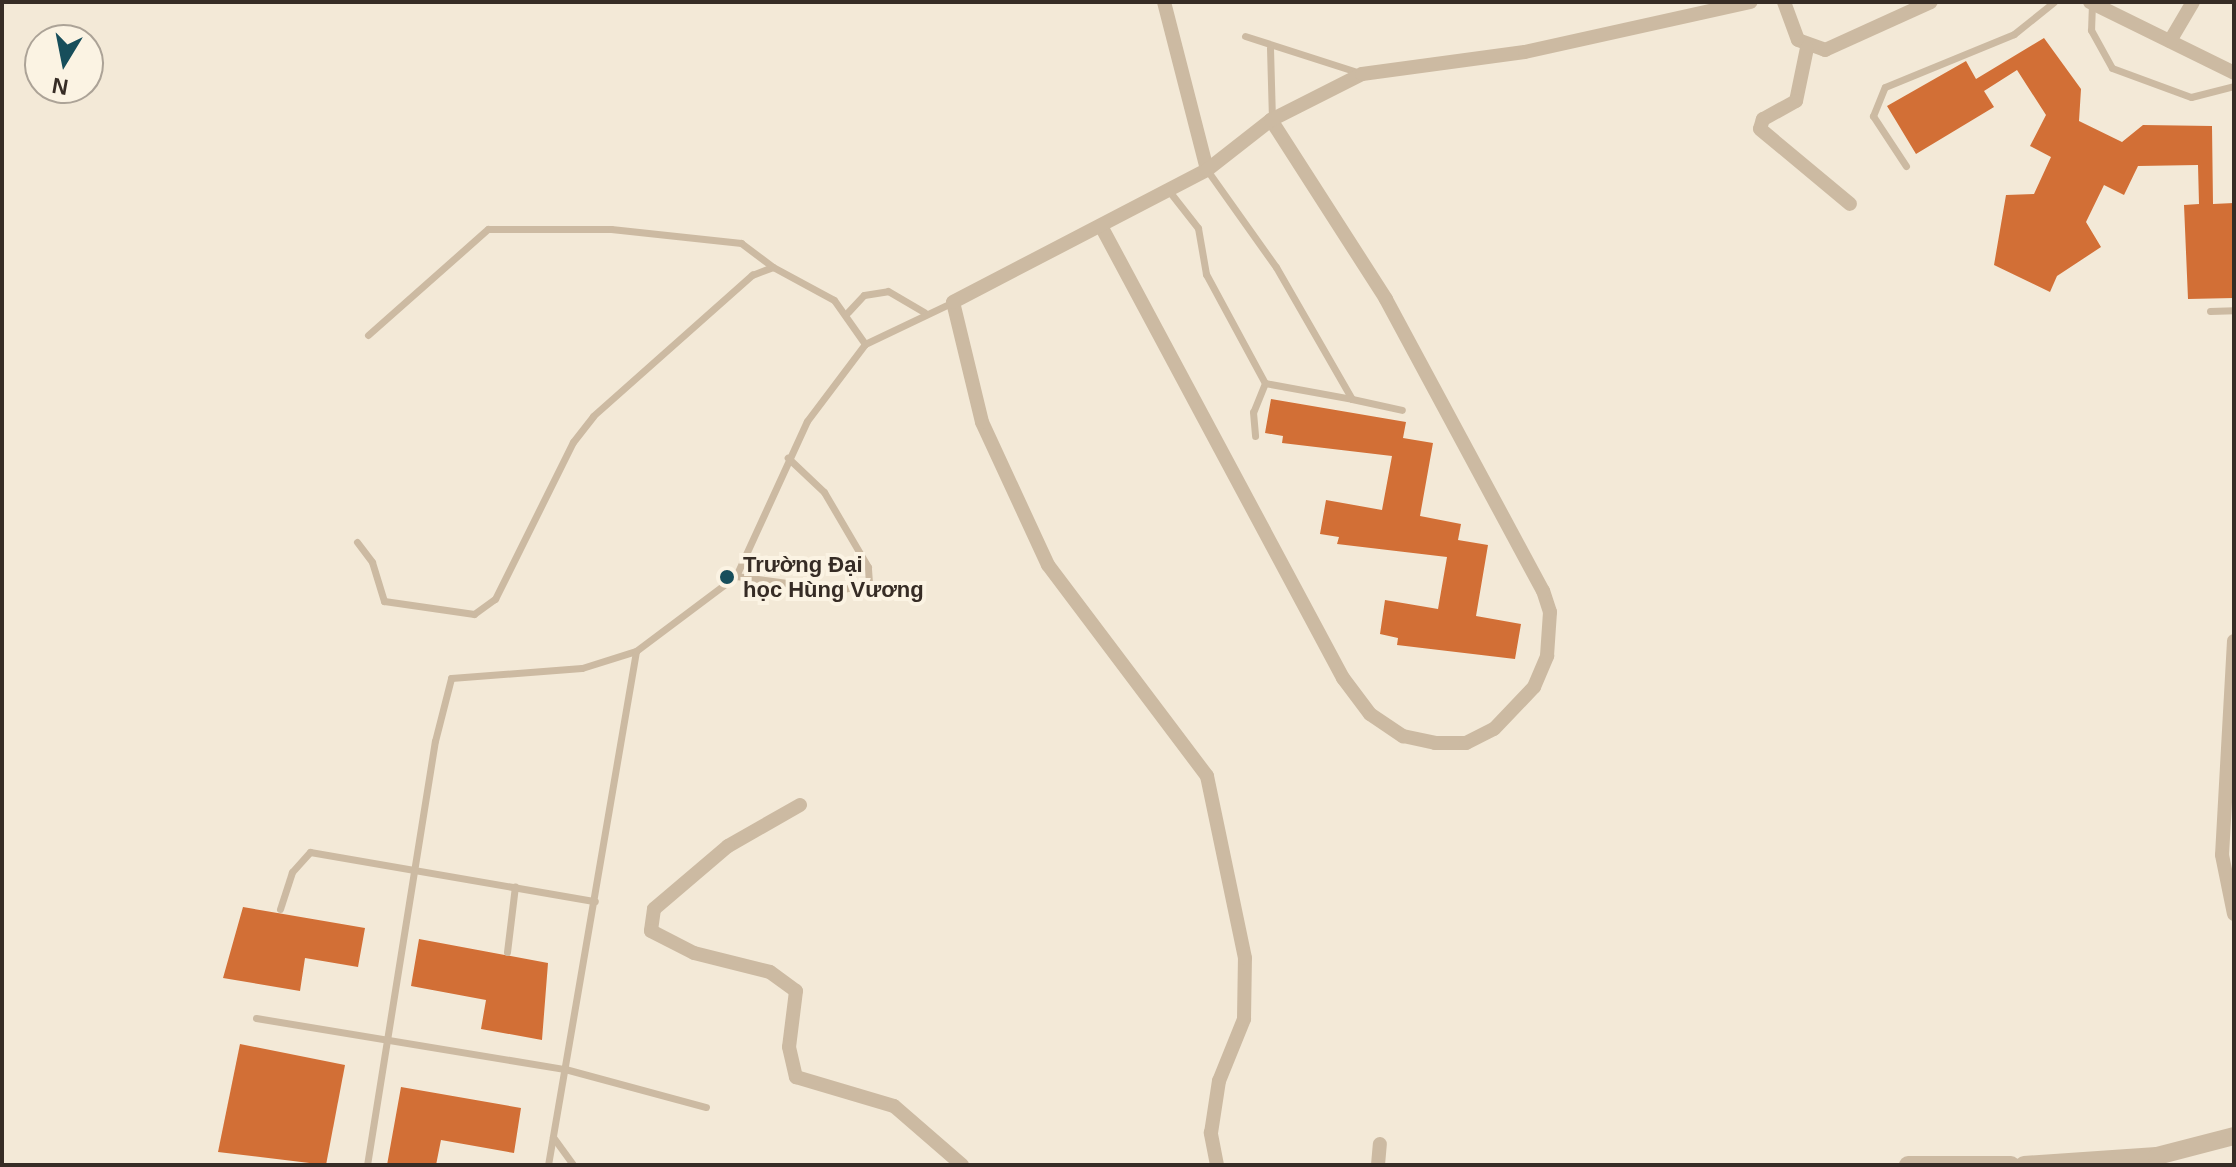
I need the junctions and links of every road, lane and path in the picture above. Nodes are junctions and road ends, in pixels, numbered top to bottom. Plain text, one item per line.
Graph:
1 (1164, 2) edge
2 (1751, 2) edge
3 (1784, 2) edge
4 (1931, 2) edge
5 (2054, 2) edge
6 (2091, 2) edge
7 (2193, 2) edge
8 (1245, 36) dead end
9 (2170, 41) junction
10 (1270, 48) junction
11 (1807, 48) junction
12 (2234, 73) edge
13 (1362, 74) junction
14 (2234, 86) edge
15 (1271, 120) junction
16 (1906, 166) dead end
17 (1207, 170) junction
18 (1169, 191) junction
19 (1850, 204) dead end
20 (1101, 226) junction
21 (773, 267) junction
22 (953, 302) junction
23 (2234, 310) edge
24 (2210, 311) dead end
25 (848, 312) junction
26 (924, 312) junction
27 (368, 335) dead end
28 (865, 344) junction
29 (1265, 383) junction
30 (1352, 399) junction
31 (1402, 410) dead end
32 (1255, 436) dead end
33 (788, 458) junction
34 (357, 542) dead end
35 (736, 576) junction
36 (2234, 641) edge
37 (636, 651) junction
38 (800, 805) dead end
39 (414, 868) junction
40 (515, 886) junction
41 (595, 901) junction
42 (280, 909) dead end
43 (2234, 914) edge
44 (507, 952) dead end
45 (256, 1018) dead end
46 (388, 1037) junction
47 (565, 1069) junction
48 (706, 1107) dead end
49 (2234, 1136) edge
50 (553, 1137) junction
51 (1380, 1144) dead end
52 (367, 1165) edge
53 (548, 1165) edge
54 (573, 1165) edge
55 (962, 1165) edge
56 (1217, 1165) edge
57 (1378, 1165) edge
58 (1908, 1165) edge
59 (2011, 1165) edge
60 (2024, 1165) edge

1 - 17 street
2 - 13 street
3 - 11 street
4 - 11 street
5 - 16 lane
6 - 9 street
6 - 14 lane
7 - 9 street
8 - 10 lane
9 - 12 street
10 - 13 lane
10 - 15 lane
11 - 19 street
13 - 15 street
15 - 17 street
15 - 20 street
17 - 18 street
17 - 30 lane
18 - 20 street
18 - 29 lane
20 - 22 street
21 - 25 lane
21 - 27 lane
21 - 34 lane
22 - 26 lane
22 - 56 street
23 - 24 lane
25 - 26 lane
25 - 28 lane
26 - 28 lane
28 - 33 lane
29 - 30 lane
29 - 32 lane
30 - 31 lane
33 - 35 lane
33 - 35 lane
35 - 37 lane
36 - 43 street
37 - 39 lane
37 - 41 lane
38 - 55 street
39 - 40 lane
39 - 42 lane
39 - 46 lane
40 - 41 lane
40 - 44 lane
41 - 47 lane
45 - 46 lane
46 - 47 lane
46 - 52 lane
47 - 48 lane
47 - 50 lane
49 - 60 street
50 - 53 lane
50 - 54 lane
51 - 57 street
58 - 59 street

